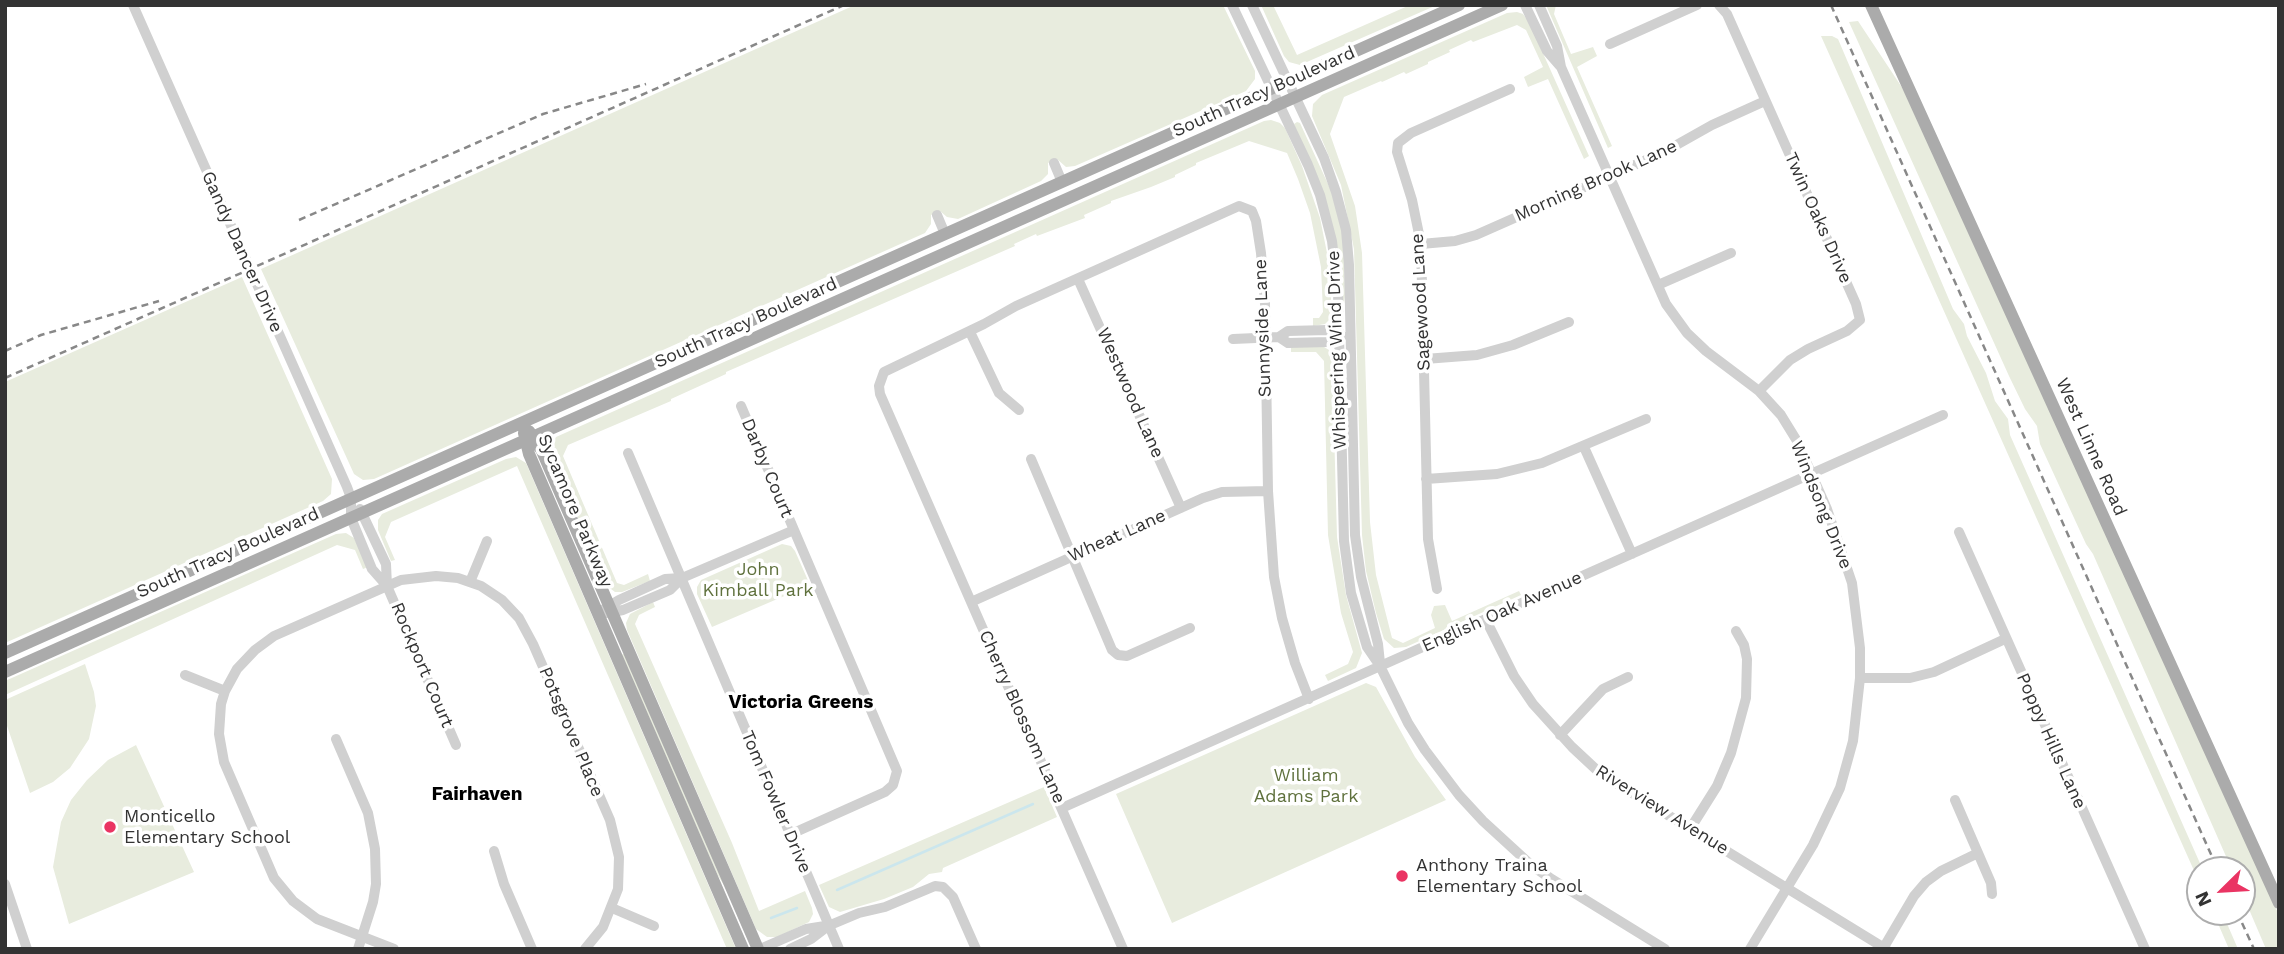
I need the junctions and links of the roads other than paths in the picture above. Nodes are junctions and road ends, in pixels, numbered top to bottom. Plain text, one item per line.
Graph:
1 (133, 5) edge
2 (1232, 5) edge
3 (1252, 5) edge
4 (1459, 5) edge
5 (1502, 5) edge
6 (1525, 5) edge
7 (1539, 5) edge
8 (1697, 5) edge
9 (1719, 5) edge
10 (1871, 5) edge
11 (1610, 44) dead end
12 (1561, 67) junction
13 (1288, 81) junction
14 (1272, 88) junction
15 (1510, 89) dead end
16 (1296, 97) junction
17 (1765, 101) junction
18 (1280, 104) junction
19 (1054, 163) dead end
20 (1609, 176) junction
21 (1062, 182) junction
22 (937, 215) dead end
23 (945, 234) junction
24 (1421, 244) junction
25 (1731, 253) dead end
26 (1078, 279) junction
27 (1658, 285) junction
28 (1569, 321) dead end
29 (970, 332) junction
30 (1338, 336) junction
31 (1351, 336) junction
32 (1264, 337) junction
33 (1233, 338) dead end
34 (1425, 359) junction
35 (1759, 391) junction
36 (740, 406) dead end
37 (1019, 410) dead end
38 (1943, 415) dead end
39 (1646, 419) dead end
40 (522, 423) junction
41 (529, 438) junction
42 (1584, 447) junction
43 (628, 453) dead end
44 (1031, 459) dead end
45 (1811, 473) junction
46 (1426, 480) junction
47 (1268, 491) junction
48 (351, 499) junction
49 (1181, 508) junction
50 (357, 515) junction
51 (794, 530) junction
52 (1959, 532) dead end
53 (486, 541) dead end
54 (1632, 554) junction
55 (1073, 556) junction
56 (682, 578) junction
57 (470, 582) junction
58 (387, 586) junction
59 (1437, 589) dead end
60 (971, 602) junction
61 (607, 611) junction
62 (1486, 620) junction
63 (1190, 628) dead end
64 (1736, 631) dead end
65 (2005, 639) junction
66 (5, 653) edge
67 (1380, 666) junction
68 (5, 672) edge
69 (185, 675) dead end
70 (1628, 677) dead end
71 (1860, 678) junction
72 (225, 691) junction
73 (1309, 699) junction
74 (1560, 735) junction
75 (336, 738) dead end
76 (456, 745) dead end
77 (1955, 800) dead end
78 (1062, 808) junction
79 (1690, 829) junction
80 (789, 835) junction
81 (494, 851) dead end
82 (1978, 853) junction
83 (5, 884) edge
84 (1787, 888) junction
85 (1992, 894) dead end
86 (2279, 903) edge
87 (612, 908) junction
88 (654, 926) dead end
89 (828, 926) junction
90 (360, 943) edge
91 (1885, 948) edge
92 (27, 949) edge
93 (394, 949) edge
94 (532, 949) edge
95 (585, 949) edge
96 (743, 949) edge
97 (759, 949) edge
98 (790, 949) edge
99 (838, 949) edge
100 (976, 949) edge
101 (1123, 949) edge
102 (1665, 949) edge
103 (1750, 949) edge
104 (2145, 949) edge

1 - 48 street, Gandy Dancer Drive
2 - 14 street, Whispering Wind Drive
3 - 13 street, Whispering Wind Drive
4 - 13 main road, South Tracy Boulevard
5 - 16 main road, South Tracy Boulevard
6 - 12 street, Windsong Drive
7 - 12 street, Windsong Drive
8 - 11 street
9 - 17 street, Twin Oaks Drive
10 - 86 main road, West Linne Road
12 - 20 street, Windsong Drive
13 - 14 main road, South Tracy Boulevard
13 - 16 street, Whispering Wind Drive
14 - 18 street, Whispering Wind Drive
14 - 21 main road, South Tracy Boulevard
15 - 24 street, Sagewood Lane
16 - 18 main road, South Tracy Boulevard
16 - 31 street, Whispering Wind Drive
17 - 20 street, Morning Brook Lane
17 - 35 street, Twin Oaks Drive
18 - 30 street, Whispering Wind Drive
18 - 41 main road, South Tracy Boulevard
19 - 21 street
20 - 24 street, Morning Brook Lane
20 - 27 street, Windsong Drive
21 - 23 main road, South Tracy Boulevard
22 - 23 street
23 - 40 main road, South Tracy Boulevard
24 - 34 street, Sagewood Lane
25 - 27 street
26 - 29 street, Sunnyside Lane
26 - 32 street, Sunnyside Lane
26 - 49 street, Westwood Lane
27 - 35 street, Windsong Drive
28 - 34 street
29 - 37 street
29 - 60 street, Cherry Blossom Lane
30 - 31 street
30 - 32 street
30 - 67 street, Whispering Wind Drive
31 - 67 street, Whispering Wind Drive
32 - 33 street
32 - 47 street, Sunnyside Lane
34 - 46 street, Sagewood Lane
35 - 45 street, Windsong Drive
36 - 51 street, Darby Court
38 - 45 street, English Oak Avenue
39 - 42 street
40 - 41 main road, Sycamore Parkway
40 - 48 main road, South Tracy Boulevard
41 - 50 main road, South Tracy Boulevard
41 - 61 main road, Sycamore Parkway
42 - 46 street
42 - 54 street
43 - 56 street, Tom Fowler Drive
44 - 55 street
45 - 54 street, English Oak Avenue
45 - 71 street, Windsong Drive
46 - 59 street, Sagewood Lane
47 - 49 street, Wheat Lane
47 - 73 street, Sunnyside Lane
48 - 50 street, Gandy Dancer Drive
48 - 66 main road, South Tracy Boulevard
49 - 55 street, Wheat Lane
50 - 58 street, Rockport Court
50 - 68 main road, South Tracy Boulevard
51 - 56 street
51 - 80 street, Darby Court
52 - 65 street, Poppy Hills Lane
53 - 57 street
54 - 62 street, English Oak Avenue
55 - 60 street, Wheat Lane
55 - 63 street
56 - 61 street
56 - 80 street, Tom Fowler Drive
57 - 58 street, Potsgrove Place
57 - 87 street, Potsgrove Place
58 - 72 street, Potsgrove Place
58 - 76 street, Rockport Court
60 - 78 street, Cherry Blossom Lane
61 - 96 main road, Sycamore Parkway
61 - 97 main road, Sycamore Parkway
62 - 67 street, English Oak Avenue
62 - 74 street, Riverview Avenue
64 - 79 street
65 - 71 street
65 - 104 street, Poppy Hills Lane
67 - 73 street, English Oak Avenue
67 - 102 street, Whispering Wind Drive
69 - 72 street
70 - 74 street
71 - 84 street, Windsong Drive
72 - 90 street
73 - 78 street, English Oak Avenue
74 - 79 street, Riverview Avenue
75 - 90 street
77 - 82 street
78 - 101 street, Cherry Blossom Lane
79 - 84 street, Riverview Avenue
80 - 89 street, Tom Fowler Drive
81 - 94 street
82 - 85 street
82 - 91 street
83 - 92 street
84 - 91 street, Riverview Avenue
84 - 103 street, Windsong Drive
87 - 88 street
87 - 95 street, Potsgrove Place
89 - 97 street
89 - 98 street
89 - 99 street, Tom Fowler Drive
89 - 100 street
90 - 93 street

